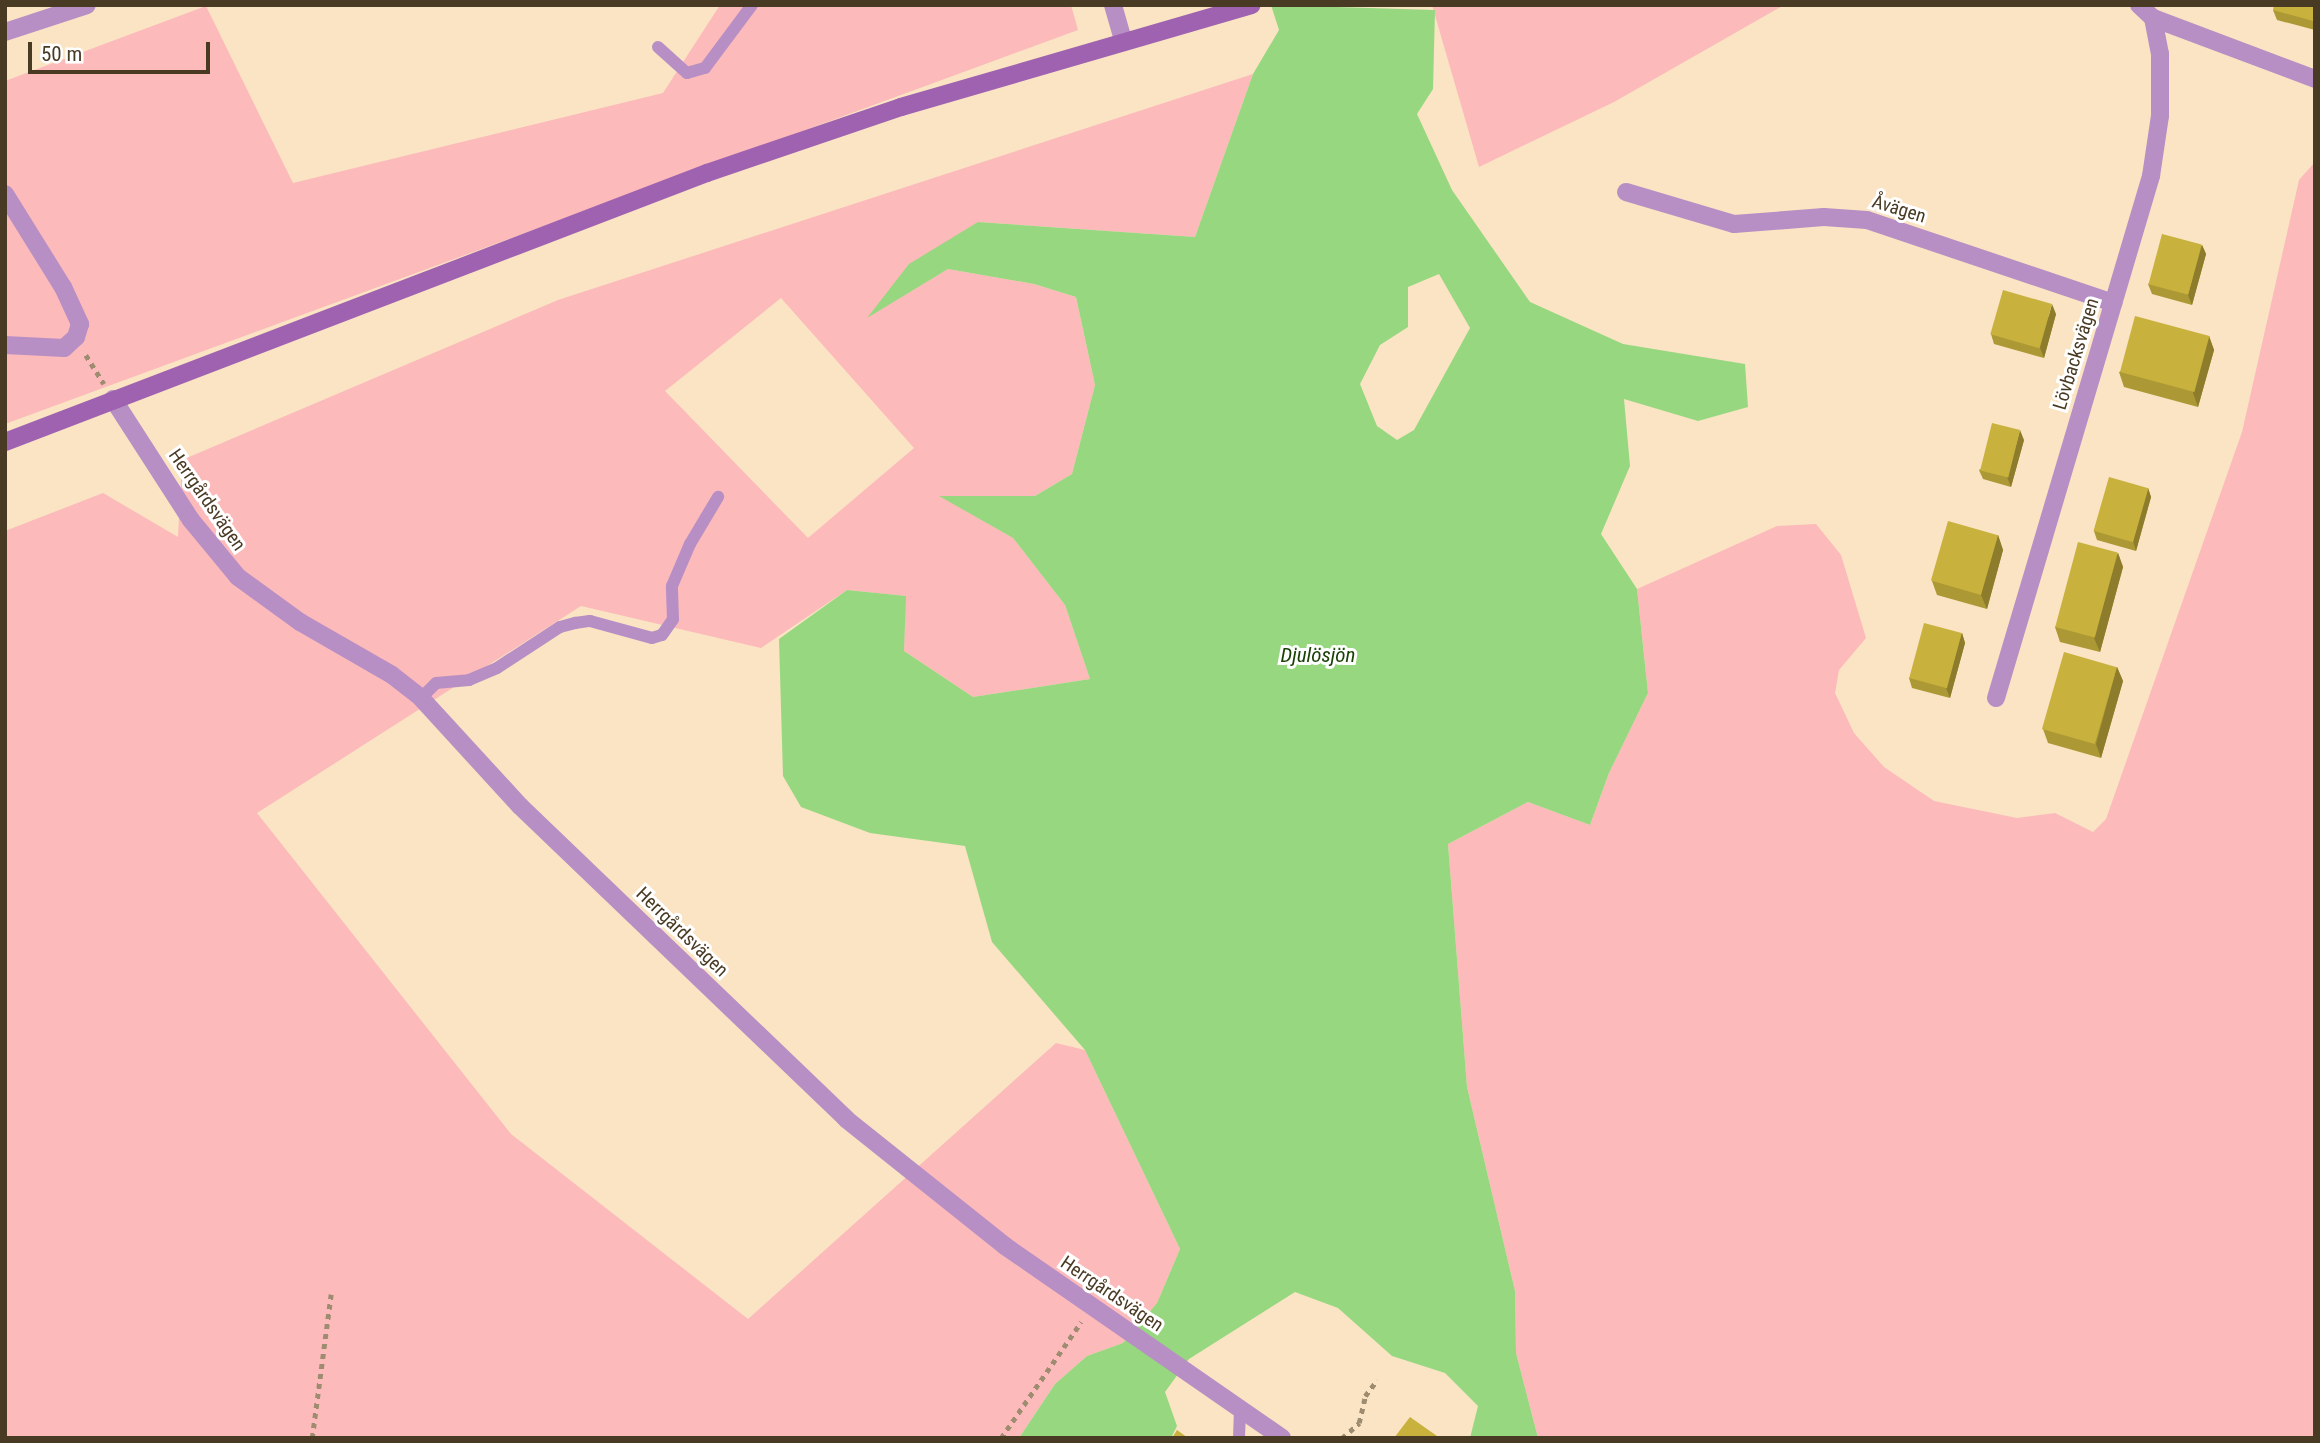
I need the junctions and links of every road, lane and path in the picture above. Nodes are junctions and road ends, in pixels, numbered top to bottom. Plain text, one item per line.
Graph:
1 (87, 5) edge
2 (752, 5) edge
3 (1113, 5) edge
4 (1251, 5) edge
5 (2139, 5) edge
6 (2153, 18) junction
7 (5, 32) edge
8 (1123, 39) junction
9 (658, 47) dead end
10 (2315, 79) edge
11 (1626, 191) dead end
12 (5, 194) edge
13 (2113, 303) junction
14 (77, 333) junction
15 (5, 345) edge
16 (113, 399) junction
17 (5, 442) edge
18 (718, 497) dead end
19 (421, 698) junction
20 (1996, 698) dead end
21 (331, 1294) dead end
22 (1092, 1307) junction
23 (1377, 1380) dead end
24 (1240, 1406) junction
25 (312, 1438) edge
26 (1001, 1438) edge
27 (1239, 1438) edge
28 (1282, 1438) edge
29 (1342, 1438) edge

1 - 7 street
2 - 9 lane
3 - 8 street
4 - 8 main road
5 - 6 street
6 - 10 street
6 - 13 street, Lövbacksvägen
8 - 16 main road
11 - 13 street, Åvägen
12 - 14 street
13 - 20 street, Lövbacksvägen
14 - 15 street
14 - 16 path
16 - 17 main road
16 - 19 street, Herrgårdsvägen
18 - 19 lane
19 - 22 street, Herrgårdsvägen
21 - 25 path
22 - 24 street, Herrgårdsvägen
22 - 26 path
23 - 29 path
24 - 27 lane
24 - 28 street, Herrgårdsvägen

